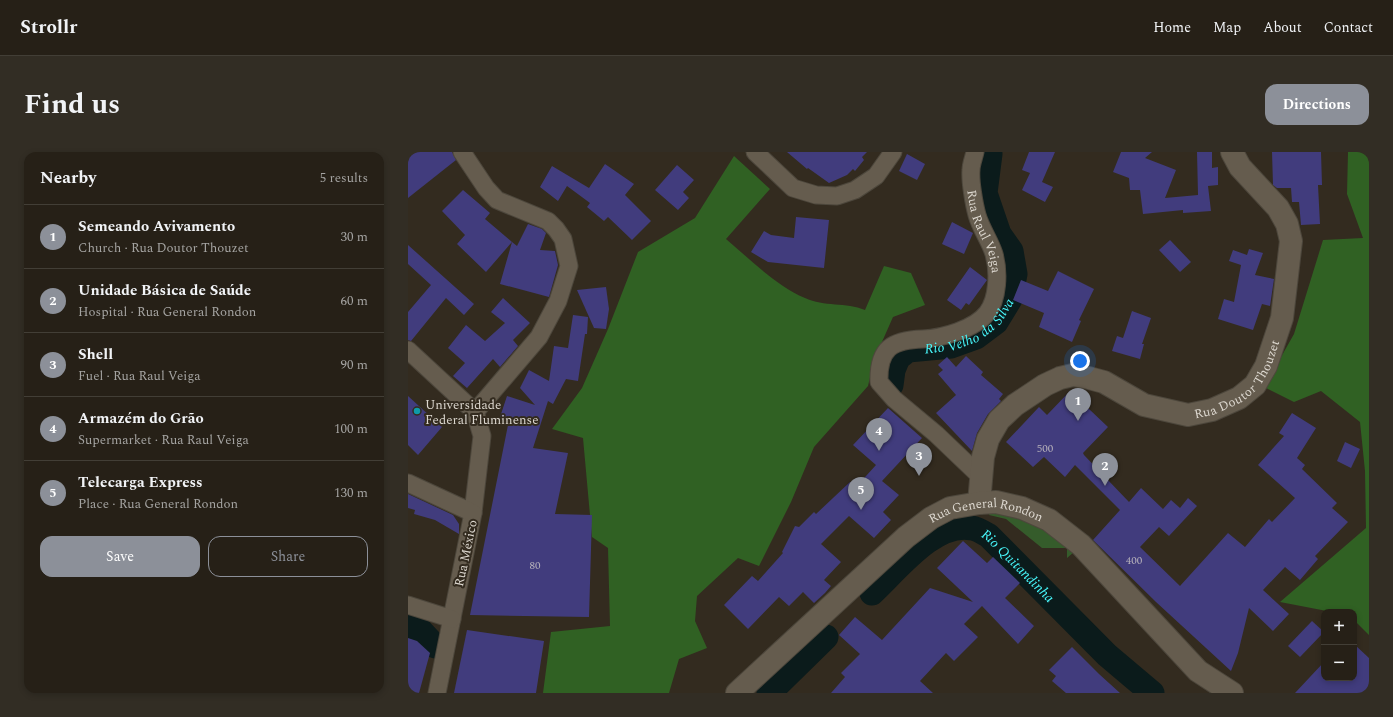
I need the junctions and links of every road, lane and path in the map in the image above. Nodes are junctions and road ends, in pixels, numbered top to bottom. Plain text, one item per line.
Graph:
1 (462, 152) edge
2 (755, 152) edge
3 (893, 152) edge
4 (976, 152) edge
5 (1232, 152) edge
6 (408, 350) edge
7 (475, 412) junction
8 (981, 477) junction
9 (408, 483) edge
10 (979, 503) junction
11 (473, 513) junction
12 (408, 605) edge
13 (452, 619) junction
14 (437, 693) edge
15 (737, 693) edge
16 (1232, 693) edge

1 - 7 street
2 - 3 street
4 - 8 street, Rua Raul Veiga
5 - 8 main road, Rua Doutor Thouzet
6 - 7 street
7 - 11 street, Rua México
8 - 10 main road, Rua Doutor Thouzet
9 - 11 street
10 - 15 main road, Rua General Rondon
10 - 16 main road, Rua General Rondon
11 - 13 street, Rua México
12 - 13 street
13 - 14 street, Rua México

